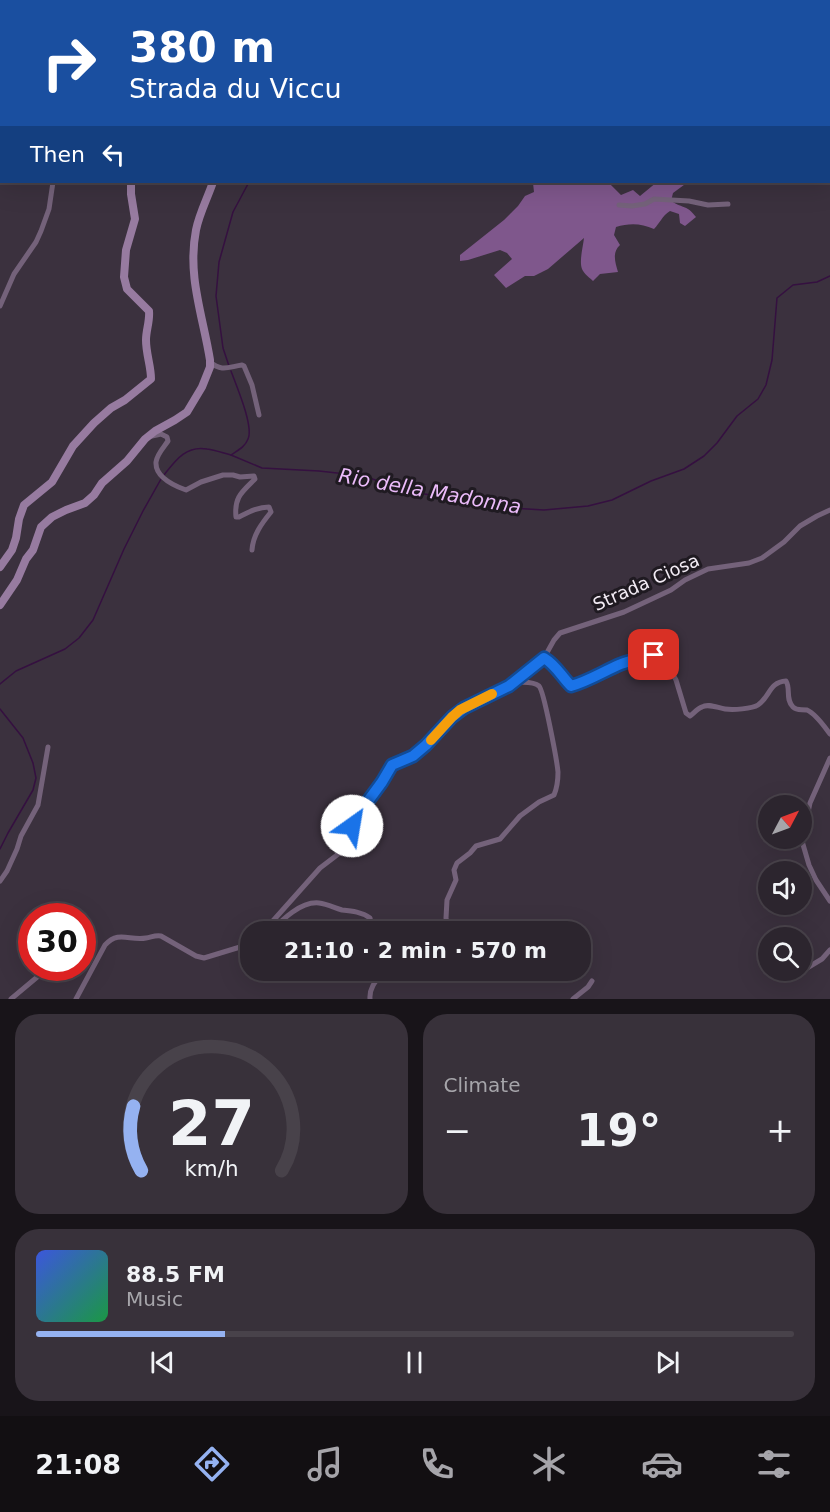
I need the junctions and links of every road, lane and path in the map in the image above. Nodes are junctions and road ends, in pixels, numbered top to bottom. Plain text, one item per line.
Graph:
1 (53, 183) edge
2 (131, 183) edge
3 (213, 183) edge
4 (728, 204) dead end
5 (619, 205) dead end
6 (0, 306) edge
7 (210, 362) junction
8 (259, 415) dead end
9 (145, 438) junction
10 (830, 510) edge
11 (252, 550) dead end
12 (0, 567) edge
13 (0, 605) edge
14 (544, 658) junction
15 (516, 682) junction
16 (830, 734) edge
17 (48, 747) dead end
18 (830, 759) edge
19 (828, 765) edge
20 (0, 881) edge
21 (830, 901) edge
22 (273, 921) edge
23 (281, 921) edge
24 (371, 921) edge
25 (447, 921) edge
26 (240, 947) edge
27 (830, 950) edge
28 (812, 965) edge
29 (32, 981) edge
30 (375, 981) edge
31 (592, 981) dead end
32 (11, 999) edge
33 (76, 999) edge
34 (370, 999) edge
35 (573, 999) edge

1 - 6 street
2 - 12 street
3 - 7 street
4 - 5 street
7 - 8 street
7 - 9 street
9 - 11 street
9 - 13 street
10 - 14 street, Strada Ciosa
14 - 15 street, Strada Ciosa
14 - 16 street
15 - 22 street, Strada Ciosa
15 - 25 street
17 - 20 street
18 - 19 street
19 - 21 street
23 - 24 street
26 - 33 street
27 - 28 street
29 - 32 street
30 - 34 street
31 - 35 street

